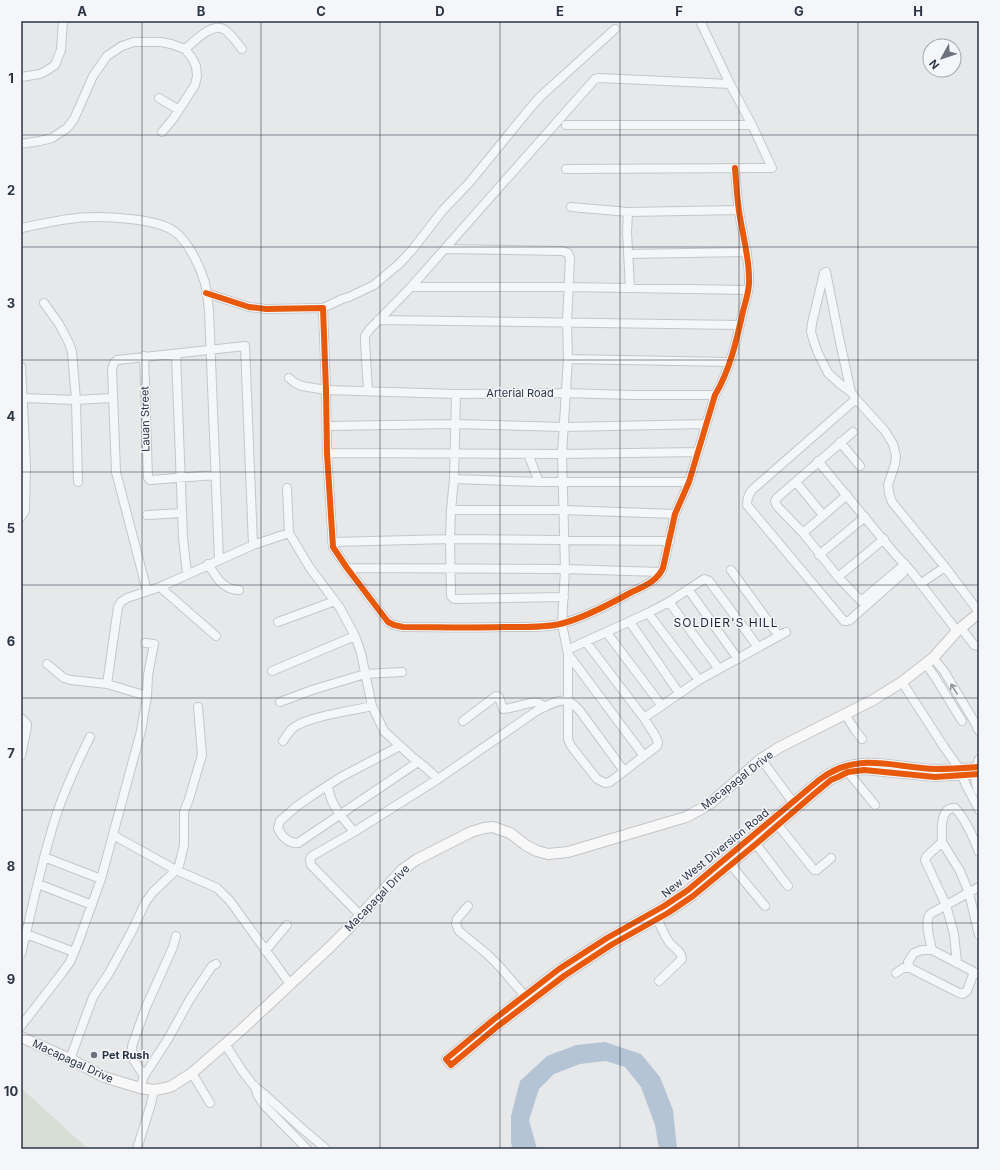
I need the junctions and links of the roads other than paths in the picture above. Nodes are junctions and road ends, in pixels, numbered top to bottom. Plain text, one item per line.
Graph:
1 (63, 21) edge
2 (700, 21) edge
3 (615, 29) dead end
4 (185, 49) junction
5 (242, 49) dead end
6 (21, 77) edge
7 (730, 84) junction
8 (159, 98) dead end
9 (179, 110) junction
10 (566, 125) dead end
11 (752, 125) junction
12 (162, 132) dead end
13 (21, 144) edge
14 (735, 168) junction
15 (566, 169) dead end
16 (571, 208) dead end
17 (739, 210) junction
18 (628, 212) junction
19 (21, 228) edge
20 (446, 248) junction
21 (747, 252) junction
22 (628, 254) junction
23 (411, 287) junction
24 (568, 287) junction
25 (630, 288) junction
26 (748, 290) junction
27 (206, 293) junction
28 (44, 303) dead end
29 (322, 308) junction
30 (378, 320) junction
31 (567, 322) junction
32 (740, 325) junction
33 (210, 350) junction
34 (176, 354) junction
35 (144, 356) junction
36 (568, 359) junction
37 (729, 362) junction
38 (21, 367) edge
39 (289, 378) dead end
40 (326, 390) junction
41 (368, 391) junction
42 (851, 392) junction
43 (565, 393) junction
44 (456, 394) junction
45 (714, 395) junction
46 (23, 398) junction
47 (112, 398) junction
48 (856, 399) junction
49 (76, 400) junction
50 (455, 424) junction
51 (706, 424) junction
52 (326, 426) junction
53 (564, 428) junction
54 (853, 432) dead end
55 (840, 442) junction
56 (698, 452) junction
57 (327, 453) junction
58 (454, 454) junction
59 (528, 454) junction
60 (562, 454) junction
61 (818, 461) junction
62 (24, 465) edge
63 (860, 466) dead end
64 (216, 475) junction
65 (180, 478) junction
66 (454, 479) junction
67 (78, 482) dead end
68 (539, 482) junction
69 (563, 482) junction
70 (689, 482) junction
71 (796, 482) junction
72 (287, 488) dead end
73 (847, 495) junction
74 (451, 510) junction
75 (563, 510) junction
76 (182, 513) junction
77 (675, 514) junction
78 (147, 515) dead end
79 (823, 515) junction
80 (21, 517) edge
81 (865, 517) junction
82 (289, 533) junction
83 (803, 533) junction
84 (884, 539) junction
85 (450, 540) junction
86 (564, 540) junction
87 (670, 541) junction
88 (332, 542) junction
89 (253, 545) junction
90 (819, 555) junction
91 (219, 560) junction
92 (208, 564) junction
93 (905, 564) junction
94 (945, 567) junction
95 (347, 568) junction
96 (450, 569) junction
97 (565, 569) junction
98 (731, 570) dead end
99 (661, 572) junction
100 (903, 573) dead end
101 (187, 574) junction
102 (838, 577) junction
103 (920, 584) junction
104 (160, 587) junction
105 (688, 589) junction
106 (239, 590) dead end
107 (147, 591) junction
108 (564, 597) junction
109 (335, 601) junction
110 (669, 602) junction
111 (648, 613) junction
112 (977, 615) edge
113 (278, 622) dead end
114 (630, 622) junction
115 (562, 624) junction
116 (959, 630) junction
117 (607, 633) junction
118 (216, 636) dead end
119 (355, 636) junction
120 (586, 642) junction
121 (145, 643) dead end
122 (979, 646) edge
123 (758, 647) junction
124 (568, 652) junction
125 (738, 659) junction
126 (930, 661) junction
127 (47, 664) dead end
128 (719, 669) junction
129 (272, 671) dead end
130 (944, 671) junction
131 (402, 672) dead end
132 (365, 674) junction
133 (935, 677) junction
134 (699, 680) junction
135 (902, 682) junction
136 (107, 684) junction
137 (680, 693) junction
138 (147, 696) junction
139 (568, 700) junction
140 (280, 702) dead end
141 (372, 706) junction
142 (662, 706) junction
143 (198, 707) dead end
144 (544, 707) junction
145 (845, 714) junction
146 (644, 718) junction
147 (23, 720) edge
148 (463, 721) dead end
149 (974, 721) junction
150 (979, 731) edge
151 (90, 737) dead end
152 (862, 739) dead end
153 (283, 741) dead end
154 (400, 746) junction
155 (21, 756) edge
156 (644, 756) junction
157 (761, 759) junction
158 (418, 762) junction
159 (978, 768) edge
160 (624, 771) junction
161 (848, 772) junction
162 (960, 772) junction
163 (438, 779) junction
164 (328, 786) junction
165 (979, 792) edge
166 (976, 798) edge
167 (795, 805) junction
168 (874, 805) dead end
169 (979, 810) edge
170 (340, 814) junction
171 (778, 825) junction
172 (354, 832) junction
173 (113, 835) junction
174 (942, 842) junction
175 (756, 844) junction
176 (979, 852) edge
177 (44, 857) junction
178 (831, 858) dead end
179 (731, 865) junction
180 (176, 870) junction
181 (101, 879) junction
182 (38, 884) junction
183 (788, 886) dead end
184 (979, 887) edge
185 (969, 893) junction
186 (92, 905) junction
187 (946, 905) junction
188 (468, 906) dead end
189 (765, 906) dead end
190 (360, 916) junction
191 (657, 919) junction
192 (287, 925) dead end
193 (26, 934) junction
194 (979, 935) edge
195 (176, 936) dead end
196 (265, 950) junction
197 (932, 950) junction
198 (74, 952) junction
199 (21, 954) edge
200 (958, 963) junction
201 (216, 964) dead end
202 (910, 968) junction
203 (896, 972) dead end
204 (977, 973) edge
205 (659, 981) dead end
206 (290, 984) junction
207 (525, 996) junction
208 (21, 1026) edge
209 (21, 1037) edge
210 (225, 1044) junction
211 (70, 1059) junction
212 (192, 1073) junction
213 (144, 1076) junction
214 (254, 1086) junction
215 (140, 1088) junction
216 (154, 1090) junction
217 (210, 1104) dead end
218 (138, 1149) edge
219 (307, 1149) edge
220 (326, 1149) edge

1 - 6 street
2 - 7 street
3 - 29 street
4 - 5 street
4 - 9 street
4 - 13 street
7 - 11 street
7 - 20 street
8 - 9 street
9 - 12 street
10 - 11 street
11 - 14 street
14 - 15 street
14 - 17 street
16 - 18 street
17 - 18 street
17 - 21 street
18 - 22 street
19 - 27 street
20 - 23 street
20 - 24 street
21 - 22 street
21 - 26 street
22 - 25 street
23 - 24 street
23 - 30 street
24 - 25 street
24 - 31 street
25 - 26 street
26 - 32 street
27 - 29 street
27 - 33 street
28 - 49 street
29 - 40 street
30 - 31 street
30 - 41 street
31 - 32 street
31 - 36 street
32 - 37 street
33 - 34 street
33 - 64 street
33 - 89 street
34 - 35 street
34 - 65 street
35 - 47 street
35 - 65 street, Lauan Street
36 - 37 street
36 - 43 street
37 - 45 street
38 - 46 street
39 - 40 street, Arterial Road
40 - 41 street, Arterial Road
40 - 52 street
41 - 44 street, Arterial Road
42 - 42 street
42 - 48 street
43 - 44 street, Arterial Road
43 - 45 street, Arterial Road
43 - 53 street
44 - 50 street
45 - 51 street
46 - 49 street
46 - 62 street
47 - 49 street
47 - 107 street
48 - 94 street
48 - 100 street
49 - 67 street
50 - 52 street
50 - 53 street
50 - 58 street
51 - 53 street
51 - 56 street
52 - 57 street
53 - 60 street
54 - 55 street
55 - 61 street
55 - 63 street
56 - 60 street
56 - 70 street
57 - 58 street
57 - 88 street
58 - 59 street
58 - 66 street
59 - 60 street
59 - 68 street
60 - 69 street
61 - 71 street
61 - 73 street
62 - 80 street
64 - 65 street
64 - 91 street
65 - 76 street
66 - 68 street
66 - 74 street
68 - 69 street
69 - 70 street
69 - 75 street
70 - 77 street
71 - 79 street
71 - 83 street
72 - 82 street
73 - 79 street
73 - 81 street
74 - 75 street
74 - 85 street
75 - 77 street
75 - 86 street
76 - 78 street
76 - 101 street
77 - 87 street
79 - 83 street
81 - 84 street
81 - 90 street
82 - 89 street
82 - 109 street
83 - 90 street
84 - 93 street
84 - 102 street
85 - 86 street
85 - 88 street
85 - 96 street
86 - 87 street
86 - 97 street
87 - 99 street
88 - 95 street
89 - 91 street
90 - 102 street
91 - 92 street
92 - 101 street
92 - 106 street
93 - 102 street
93 - 103 street
94 - 103 street
94 - 112 street
95 - 96 street
95 - 115 street
96 - 97 street
96 - 108 street
97 - 99 street
97 - 108 street
98 - 123 street
99 - 115 street
101 - 104 street
103 - 116 street
104 - 107 street
104 - 118 street
105 - 110 street
105 - 123 street
105 - 125 street
107 - 136 street
108 - 115 street
109 - 113 street
109 - 119 street
110 - 111 street
110 - 128 street
111 - 114 street
111 - 134 street
112 - 116 main road, Macapagal Drive
114 - 117 street
114 - 137 street
115 - 124 street
116 - 122 street
116 - 126 main road, Macapagal Drive
117 - 120 street
117 - 142 street
119 - 129 street
119 - 132 street
120 - 124 street
120 - 146 street
121 - 138 street
123 - 125 street
124 - 139 street
124 - 156 street
125 - 128 street
126 - 130 street
126 - 133 street
126 - 135 main road, Macapagal Drive
127 - 136 street
128 - 134 street
130 - 133 street
149 -> 130 street
131 - 132 street
132 - 140 street
132 - 141 street
133 - 149 street
134 - 137 street
135 - 145 main road, Macapagal Drive
135 - 162 street
136 - 138 street
137 - 142 street
138 - 173 street
139 - 144 street
139 - 160 street
139 - 160 street
141 - 153 street
141 - 154 street
142 - 146 street
143 - 180 street
144 - 148 street
144 - 163 street
145 - 152 street
145 - 157 main road, Macapagal Drive
146 - 156 street
147 - 155 street
149 - 150 street
151 - 177 street
154 - 158 street
154 - 164 street
156 - 160 street
157 - 167 street
157 - 190 main road, Macapagal Drive
158 - 163 street
158 - 170 street
159 - 162 street, New West Diversion Road
159 - 165 street
161 - 162 street, New West Diversion Road
161 - 167 street, New West Diversion Road
161 - 168 street
162 - 166 street
162 - 167 street, New West Diversion Road
163 - 172 street
164 - 170 street
164 - 170 street
166 - 169 street
167 - 171 street, New West Diversion Road
167 - 207 street, New West Diversion Road
170 - 172 street
171 - 175 street, New West Diversion Road
171 - 178 street
172 - 190 street
173 - 180 street
173 - 181 street
174 - 176 street
174 - 185 street
174 - 187 street
175 - 179 street, New West Diversion Road
175 - 183 street
177 - 181 street
177 - 182 street
179 - 189 street
179 - 191 street, New West Diversion Road
180 - 196 street
180 - 211 street
181 - 186 street
182 - 186 street
182 - 193 street
184 - 185 street
185 - 187 street
185 - 194 street
186 - 198 street
187 - 197 street
187 - 200 street
188 - 207 street
190 - 206 main road, Macapagal Drive
191 - 205 street
191 - 207 street, New West Diversion Road
192 - 196 street
193 - 198 street
193 - 199 street
195 - 213 street
196 - 206 street
197 - 200 street
197 - 202 street
198 - 208 street
200 - 204 street
201 - 213 street
202 - 203 street
202 - 204 street
206 - 210 main road, Macapagal Drive
209 - 211 main road, Macapagal Drive
210 - 212 main road, Macapagal Drive
210 - 214 street
211 - 215 main road, Macapagal Drive
212 - 216 main road, Macapagal Drive
212 - 217 street
213 - 215 street
214 - 219 street
214 - 220 street
215 - 216 main road, Macapagal Drive
216 - 218 street

